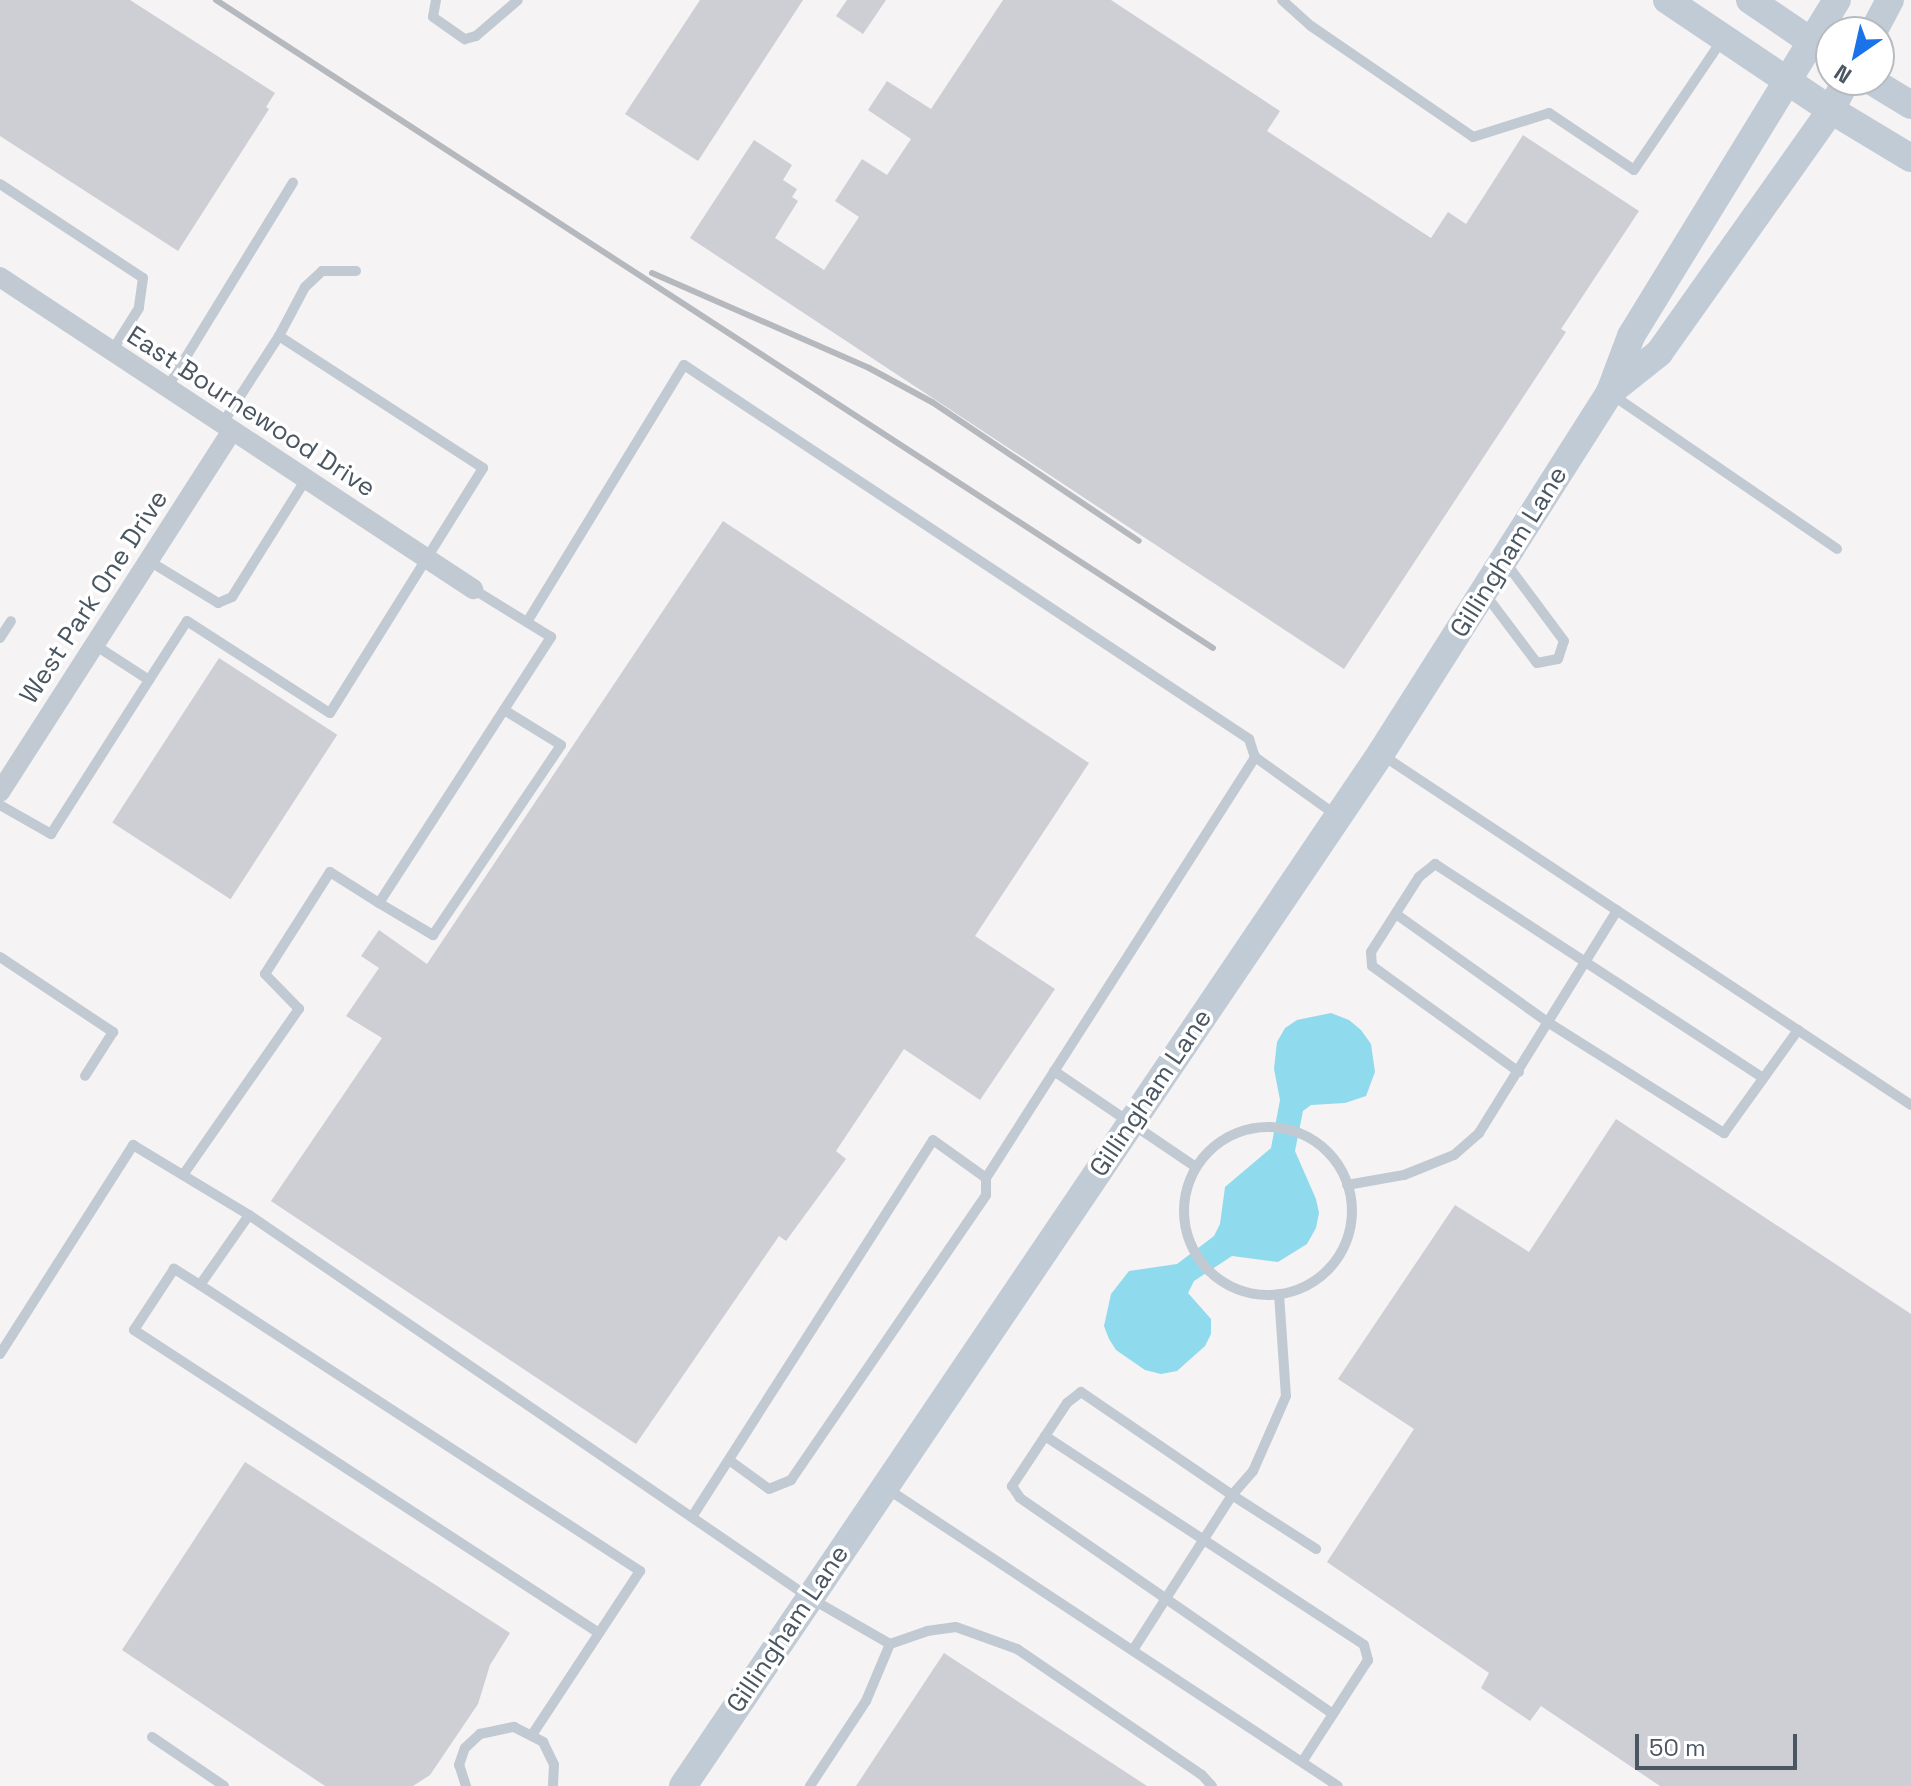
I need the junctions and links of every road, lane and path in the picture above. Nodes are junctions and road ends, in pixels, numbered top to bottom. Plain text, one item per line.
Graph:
1 (436, 0) edge
2 (518, 0) edge
3 (1282, 0) edge
4 (1667, 0) edge
5 (1750, 0) edge
6 (1723, 38) junction
7 (1815, 44) edge
8 (1815, 52) edge
9 (1786, 80) junction
10 (1838, 96) edge
11 (1831, 110) junction
12 (1911, 158) edge
13 (293, 182) dead end
14 (0, 184) edge
15 (356, 271) dead end
16 (0, 277) edge
17 (279, 336) junction
18 (112, 351) junction
19 (167, 388) junction
20 (1610, 392) junction
21 (227, 428) junction
22 (306, 479) junction
23 (1837, 549) dead end
24 (428, 560) junction
25 (1504, 560) junction
26 (149, 561) junction
27 (473, 589) joint
28 (1484, 592) junction
29 (11, 621) dead end
30 (527, 622) junction
31 (0, 638) edge
32 (95, 645) junction
33 (149, 680) junction
34 (504, 710) junction
35 (1381, 753) junction
36 (1255, 757) junction
37 (0, 792) edge
38 (0, 805) edge
39 (1338, 816) junction
40 (379, 903) junction
41 (1617, 910) junction
42 (1396, 914) junction
43 (0, 957) edge
44 (1585, 964) junction
45 (1549, 1023) junction
46 (1798, 1030) junction
47 (1054, 1071) junction
48 (1519, 1072) junction
49 (85, 1076) dead end
50 (1763, 1078) junction
51 (1911, 1105) edge
52 (1130, 1124) junction
53 (1196, 1167) junction
54 (183, 1175) junction
55 (986, 1178) junction
56 (1347, 1185) junction
57 (249, 1215) junction
58 (200, 1285) junction
59 (1279, 1294) junction
60 (0, 1354) edge
61 (1045, 1436) junction
62 (729, 1460) junction
63 (885, 1487) junction
64 (1232, 1495) junction
65 (692, 1517) junction
66 (1203, 1540) junction
67 (1316, 1549) dead end
68 (810, 1598) junction
69 (1164, 1601) junction
70 (599, 1633) junction
71 (890, 1644) junction
72 (1133, 1650) junction
73 (1333, 1714) junction
74 (532, 1735) junction
75 (152, 1737) dead end
76 (1302, 1762) junction
77 (224, 1786) edge
78 (466, 1786) edge
79 (553, 1786) edge
80 (683, 1786) edge
81 (810, 1786) edge
82 (1212, 1786) edge
83 (1338, 1786) edge

1 - 2 lane
3 - 6 lane
4 - 6 street
5 - 7 street
6 - 9 street
8 - 9 street, Gillingham Lane
9 - 11 street
9 - 20 street, Gillingham Lane
10 - 11 street, Gillingham Lane
11 - 12 street
11 - 20 street, Gillingham Lane
13 - 19 lane
14 - 18 lane
15 - 17 lane
16 - 18 street, East Bournewood Drive
17 - 21 lane
17 - 24 lane
18 - 19 street, East Bournewood Drive
19 - 21 street, East Bournewood Drive
20 - 23 lane
20 - 25 street, Gillingham Lane
21 - 22 street, East Bournewood Drive
21 - 26 street, West Park One Drive
22 - 24 street, East Bournewood Drive
22 - 26 lane
24 - 27 street, East Bournewood Drive
24 - 33 lane
25 - 28 street, Gillingham Lane
25 - 28 lane
26 - 32 street, West Park One Drive
27 - 30 lane
28 - 35 street, Gillingham Lane
29 - 31 lane
30 - 34 lane
30 - 36 lane
32 - 33 lane
32 - 37 street, West Park One Drive
33 - 38 lane
34 - 40 lane
34 - 40 lane
35 - 39 street, Gillingham Lane
35 - 41 lane
36 - 39 lane
36 - 47 lane
39 - 52 street, Gillingham Lane
40 - 54 lane
41 - 44 lane
41 - 46 lane
42 - 44 lane
42 - 45 lane
42 - 48 lane
43 - 49 lane
44 - 45 lane
44 - 50 lane
45 - 48 lane
45 - 50 lane
46 - 50 lane
46 - 51 lane
47 - 52 lane
47 - 55 lane
48 - 56 lane
52 - 53 lane
52 - 63 street, Gillingham Lane
53 - 56 lane
53 - 59 lane
54 - 57 lane
54 - 60 lane
55 - 62 lane
55 - 62 lane
56 - 59 lane
57 - 58 lane
57 - 65 lane
58 - 70 lane
58 - 70 lane
59 - 64 lane
61 - 64 lane
61 - 66 lane
61 - 69 lane
62 - 65 lane
63 - 68 street, Gillingham Lane
63 - 72 lane
64 - 66 lane
64 - 67 lane
65 - 68 lane
66 - 69 lane
66 - 73 lane
68 - 71 lane
68 - 80 street, Gillingham Lane
69 - 72 lane
69 - 73 lane
70 - 74 lane
71 - 81 lane
71 - 82 lane
72 - 76 lane
73 - 76 lane
74 - 78 lane
74 - 79 lane
75 - 77 lane
76 - 83 lane

